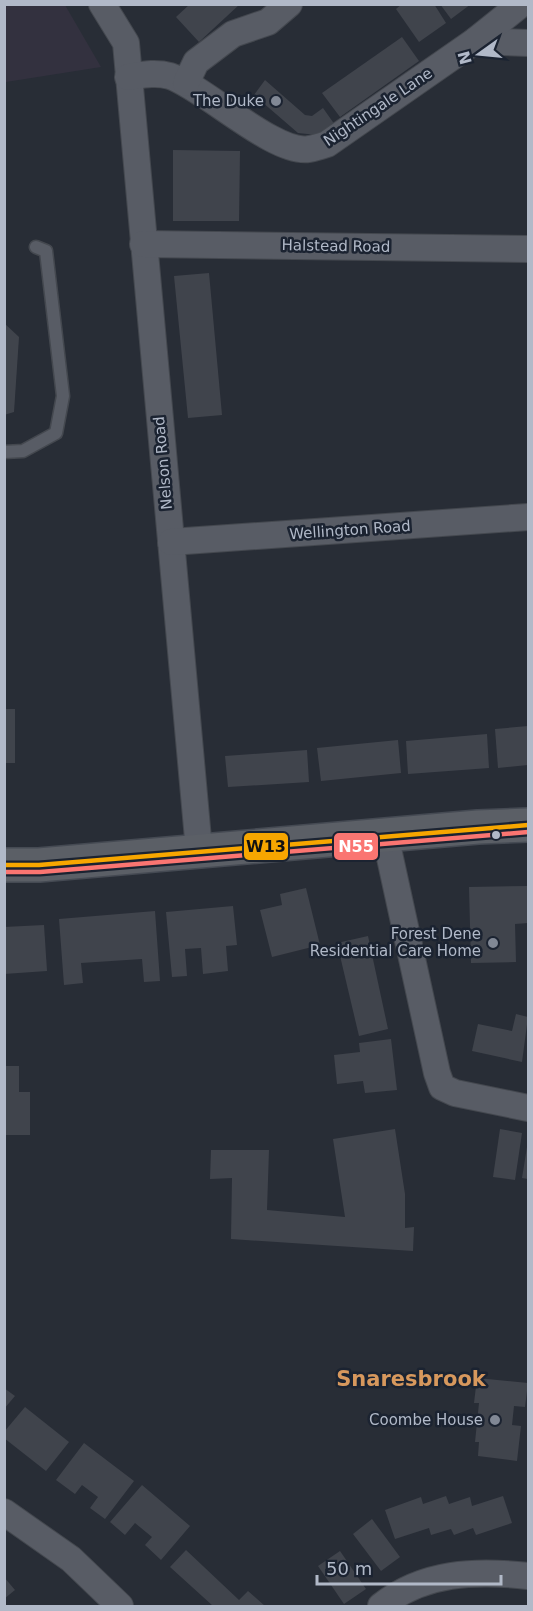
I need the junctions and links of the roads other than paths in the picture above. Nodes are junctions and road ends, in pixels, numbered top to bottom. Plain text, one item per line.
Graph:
1 (102, 4) edge
2 (289, 4) edge
3 (521, 4) edge
4 (475, 42) junction
5 (528, 42) edge
6 (128, 77) junction
7 (186, 83) junction
8 (143, 244) junction
9 (36, 247) dead end
10 (528, 249) edge
11 (4, 452) edge
12 (528, 518) edge
13 (171, 542) junction
14 (528, 825) edge
15 (385, 835) junction
16 (199, 850) junction
17 (4, 865) edge
18 (528, 1108) edge
19 (4, 1512) edge
20 (528, 1576) edge
21 (120, 1606) edge
22 (381, 1606) edge

1 - 6 street, Nelson Road
2 - 7 street
3 - 4 street, Nightingale Lane
4 - 5 street
4 - 7 street, Nightingale Lane
6 - 7 street, Nightingale Lane
6 - 8 street, Nelson Road
8 - 10 street, Halstead Road
8 - 13 street, Nelson Road
9 - 11 lane
12 - 13 street, Wellington Road
13 - 16 street, Nelson Road
14 - 15 main road
15 - 16 main road
15 - 18 street
16 - 17 main road
19 - 21 street
20 - 22 street

